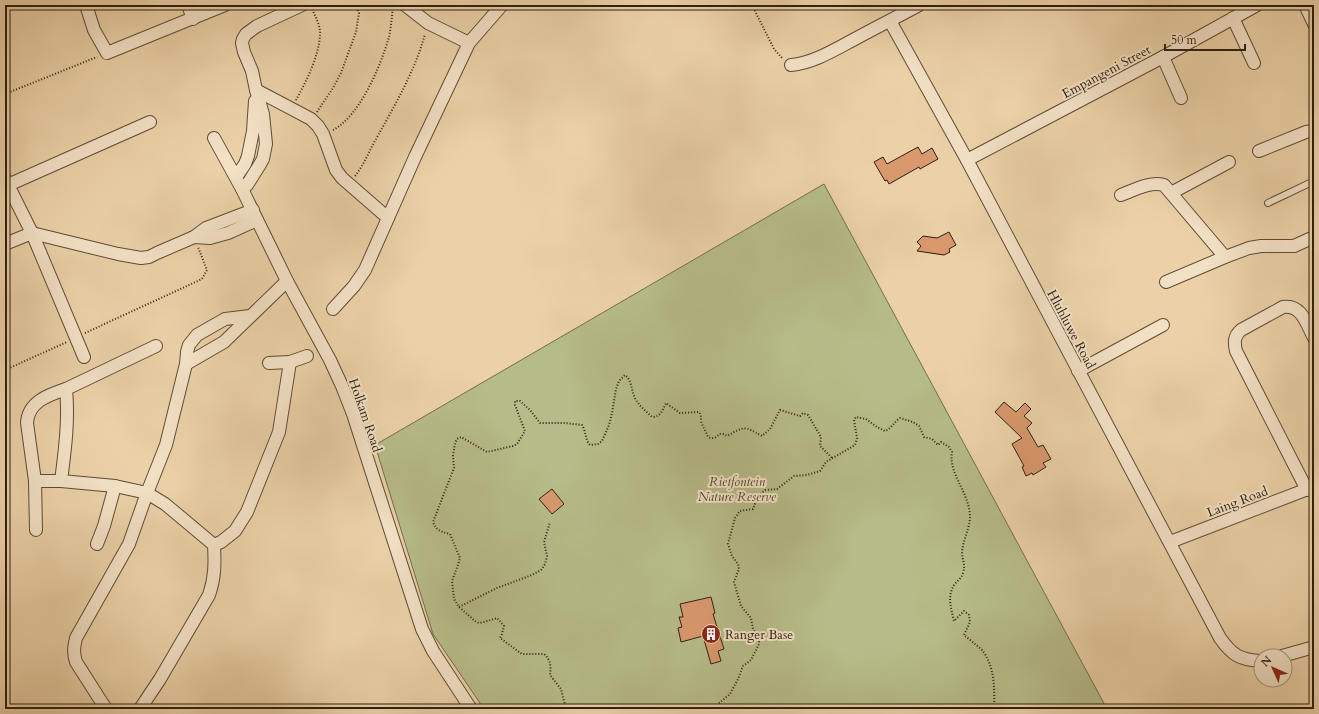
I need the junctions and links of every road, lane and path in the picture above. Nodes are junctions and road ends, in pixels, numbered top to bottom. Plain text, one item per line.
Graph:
1 (86, 5) edge
2 (188, 5) edge
3 (225, 5) edge
4 (302, 5) edge
5 (311, 5) edge
6 (355, 5) edge
7 (393, 5) edge
8 (405, 5) edge
9 (502, 5) edge
10 (752, 5) edge
11 (919, 5) edge
12 (1257, 5) edge
13 (1305, 5) edge
14 (1233, 18) junction
15 (193, 19) junction
16 (890, 21) junction
17 (428, 23) junction
18 (1314, 24) edge
19 (469, 43) junction
20 (107, 53) junction
21 (1163, 57) junction
22 (1254, 63) dead end
23 (791, 65) joint
24 (256, 90) junction
25 (5, 94) edge
26 (1181, 98) dead end
27 (292, 108) junction
28 (311, 119) junction
29 (150, 122) dead end
30 (1314, 131) edge
31 (323, 134) junction
32 (214, 138) dead end
33 (1259, 151) dead end
34 (967, 160) junction
35 (1229, 162) dead end
36 (236, 178) junction
37 (1314, 181) edge
38 (7, 182) edge
39 (346, 183) junction
40 (242, 189) junction
41 (1171, 192) junction
42 (1121, 195) dead end
43 (1268, 203) dead end
44 (388, 218) junction
45 (257, 219) junction
46 (32, 233) junction
47 (194, 237) junction
48 (1314, 237) edge
49 (5, 244) edge
50 (1225, 257) junction
51 (287, 281) junction
52 (1166, 282) dead end
53 (333, 309) dead end
54 (250, 316) junction
55 (1163, 325) dead end
56 (76, 338) junction
57 (1314, 338) edge
58 (156, 346) dead end
59 (307, 356) dead end
60 (84, 357) dead end
61 (290, 362) junction
62 (269, 363) dead end
63 (186, 364) junction
64 (5, 370) edge
65 (1078, 371) junction
66 (66, 389) junction
67 (833, 459) junction
68 (35, 481) junction
69 (62, 481) junction
70 (115, 486) junction
71 (1310, 488) edge
72 (146, 493) junction
73 (550, 522) dead end
74 (36, 530) dead end
75 (1170, 542) junction
76 (96, 544) dead end
77 (214, 545) junction
78 (459, 607) junction
79 (1314, 647) edge
80 (1293, 653) edge
81 (1253, 660) edge
82 (106, 709) edge
83 (140, 709) edge
84 (471, 709) edge
85 (566, 709) edge
86 (712, 709) edge
87 (997, 709) edge

1 - 20 street
2 - 15 street
3 - 15 street
4 - 24 street
5 - 27 path
6 - 28 path
7 - 31 path
8 - 17 street
9 - 19 street
10 - 23 path
11 - 16 street
12 - 14 street, Empangeni Street
13 - 18 street
14 - 21 street, Empangeni Street
14 - 22 street
15 - 20 street
16 - 23 street
16 - 34 street, Hluhluwe Road
17 - 19 street
17 - 39 path
19 - 44 street
20 - 25 path
21 - 26 street
21 - 34 street, Empangeni Street
24 - 27 street
24 - 36 street
24 - 40 street
27 - 28 street
28 - 31 street
29 - 38 street
30 - 33 street
31 - 39 street
32 - 36 street, Holkam Road
34 - 65 street, Hluhluwe Road
35 - 41 street
36 - 40 street, Holkam Road
37 - 43 lane
38 - 46 street
39 - 44 street
40 - 45 street, Holkam Road
41 - 42 street
41 - 50 street
44 - 53 street
45 - 47 street
45 - 47 street
45 - 51 street, Holkam Road
46 - 47 street
46 - 49 street
46 - 56 street
47 - 56 path
48 - 50 street
50 - 52 street
51 - 54 street
51 - 84 street, Holkam Road
54 - 63 street
54 - 63 street
55 - 65 street
56 - 60 street
56 - 64 path
57 - 71 street
58 - 66 street
59 - 61 street
61 - 62 street
61 - 77 street
63 - 72 street
65 - 75 street, Hluhluwe Road
66 - 68 street
66 - 69 street
67 - 78 path
67 - 86 path
67 - 87 path
68 - 69 street
68 - 74 street
69 - 70 street
70 - 72 street
70 - 76 street
71 - 75 street, Laing Road
72 - 77 street
72 - 82 street
73 - 78 path
75 - 81 street, Hluhluwe Road
77 - 83 street
78 - 85 path
79 - 80 street

